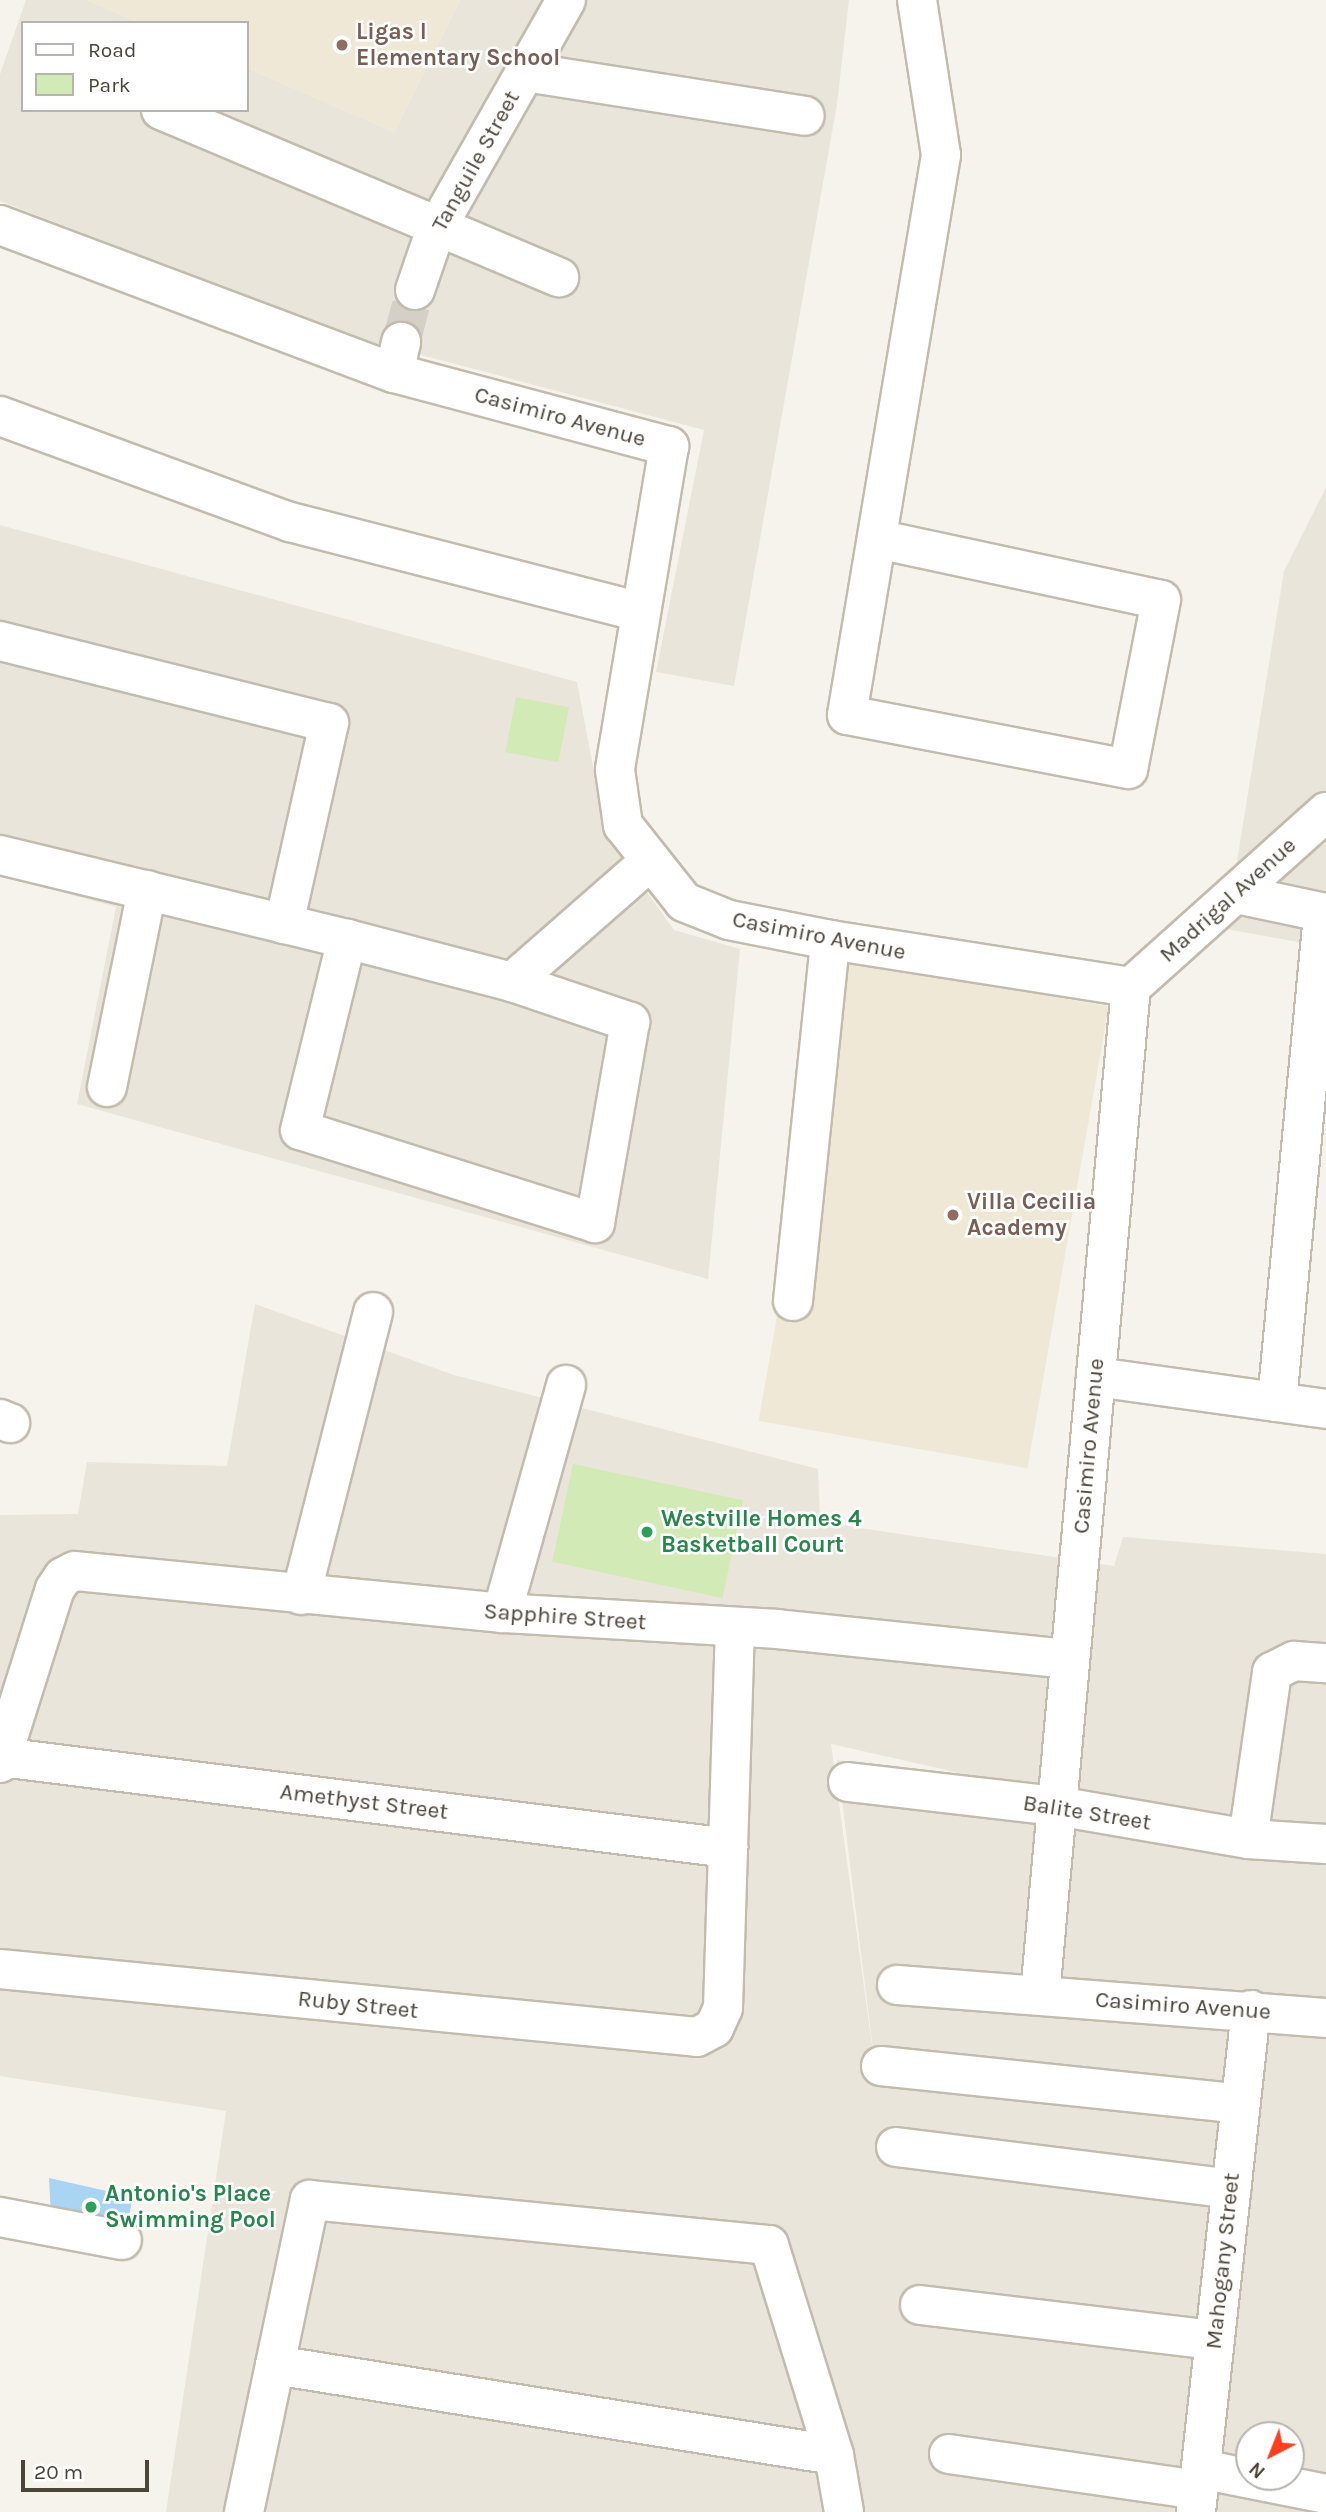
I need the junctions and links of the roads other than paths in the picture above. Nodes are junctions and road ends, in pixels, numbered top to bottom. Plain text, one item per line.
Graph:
1 (566, 0) edge
2 (917, 0) edge
3 (525, 72) junction
4 (166, 112) edge
5 (804, 116) dead end
6 (0, 225) edge
7 (436, 229) junction
8 (559, 277) dead end
9 (415, 290) tunnel mouth
10 (0, 416) edge
11 (877, 539) junction
12 (641, 612) junction
13 (0, 641) edge
14 (1326, 813) edge
15 (0, 855) edge
16 (650, 861) junction
17 (146, 890) junction
18 (1236, 894) junction
19 (1324, 913) edge
20 (284, 924) junction
21 (346, 939) junction
22 (830, 940) junction
23 (512, 982) junction
24 (1131, 987) junction
25 (107, 1087) dead end
26 (793, 1301) dead end
27 (373, 1312) dead end
28 (1096, 1377) junction
29 (566, 1385) dead end
30 (1277, 1402) junction
31 (1326, 1409) edge
32 (302, 1595) junction
33 (502, 1613) junction
34 (735, 1629) junction
35 (1069, 1659) junction
36 (1326, 1664) edge
37 (1, 1760) edge
38 (848, 1782) dead end
39 (1057, 1807) junction
40 (1248, 1839) junction
41 (1326, 1844) edge
42 (728, 1848) junction
43 (0, 1969) edge
44 (897, 1986) dead end
45 (1040, 1995) junction
46 (1251, 2010) junction
47 (1326, 2018) edge
48 (880, 2066) dead end
49 (1240, 2104) junction
50 (896, 2147) dead end
51 (1231, 2189) junction
52 (0, 2217) edge
53 (122, 2240) dead end
54 (920, 2305) dead end
55 (1214, 2340) junction
56 (275, 2365) junction
57 (949, 2454) dead end
58 (834, 2455) junction
59 (1198, 2490) edge
60 (1326, 2494) edge
61 (244, 2512) edge
62 (844, 2512) edge

1 - 3 street, Tanguile Street
2 - 11 street
3 - 5 street
3 - 7 street, Tanguile Street
4 - 7 street
6 - 12 street, Casimiro Avenue
7 - 8 street
7 - 9 street, Tanguile Street
10 - 12 street
11 - 11 street
12 - 16 street, Casimiro Avenue
13 - 20 street
14 - 18 street, Madrigal Avenue
15 - 17 street
16 - 22 street, Casimiro Avenue
16 - 23 street
17 - 20 street
17 - 25 street
18 - 19 street
18 - 24 street, Madrigal Avenue
19 - 30 street
20 - 21 street
21 - 23 street
21 - 23 street
22 - 24 street, Casimiro Avenue
22 - 26 street
24 - 28 street, Casimiro Avenue
27 - 32 street
28 - 30 street
28 - 35 street, Casimiro Avenue
29 - 33 street
30 - 31 street
32 - 33 street, Sapphire Street
32 - 37 street, Sapphire Street
33 - 34 street, Sapphire Street
34 - 35 street, Sapphire Street
34 - 42 street
35 - 39 street, Casimiro Avenue
36 - 40 street
37 - 42 street, Amethyst Street
38 - 39 street, Balite Street
39 - 40 street, Balite Street
39 - 45 street, Casimiro Avenue
40 - 41 street, Balite Street
42 - 43 street, Ruby Street
44 - 45 street, Casimiro Avenue
45 - 46 street, Casimiro Avenue
46 - 47 street, Casimiro Avenue
46 - 49 street, Mahogany Street
48 - 49 street
49 - 51 street, Mahogany Street
50 - 51 street
51 - 55 street, Mahogany Street
52 - 53 street
54 - 55 street
55 - 59 street, Mahogany Street
56 - 58 street
56 - 58 street
56 - 61 street
57 - 59 street
58 - 62 street
59 - 60 street

